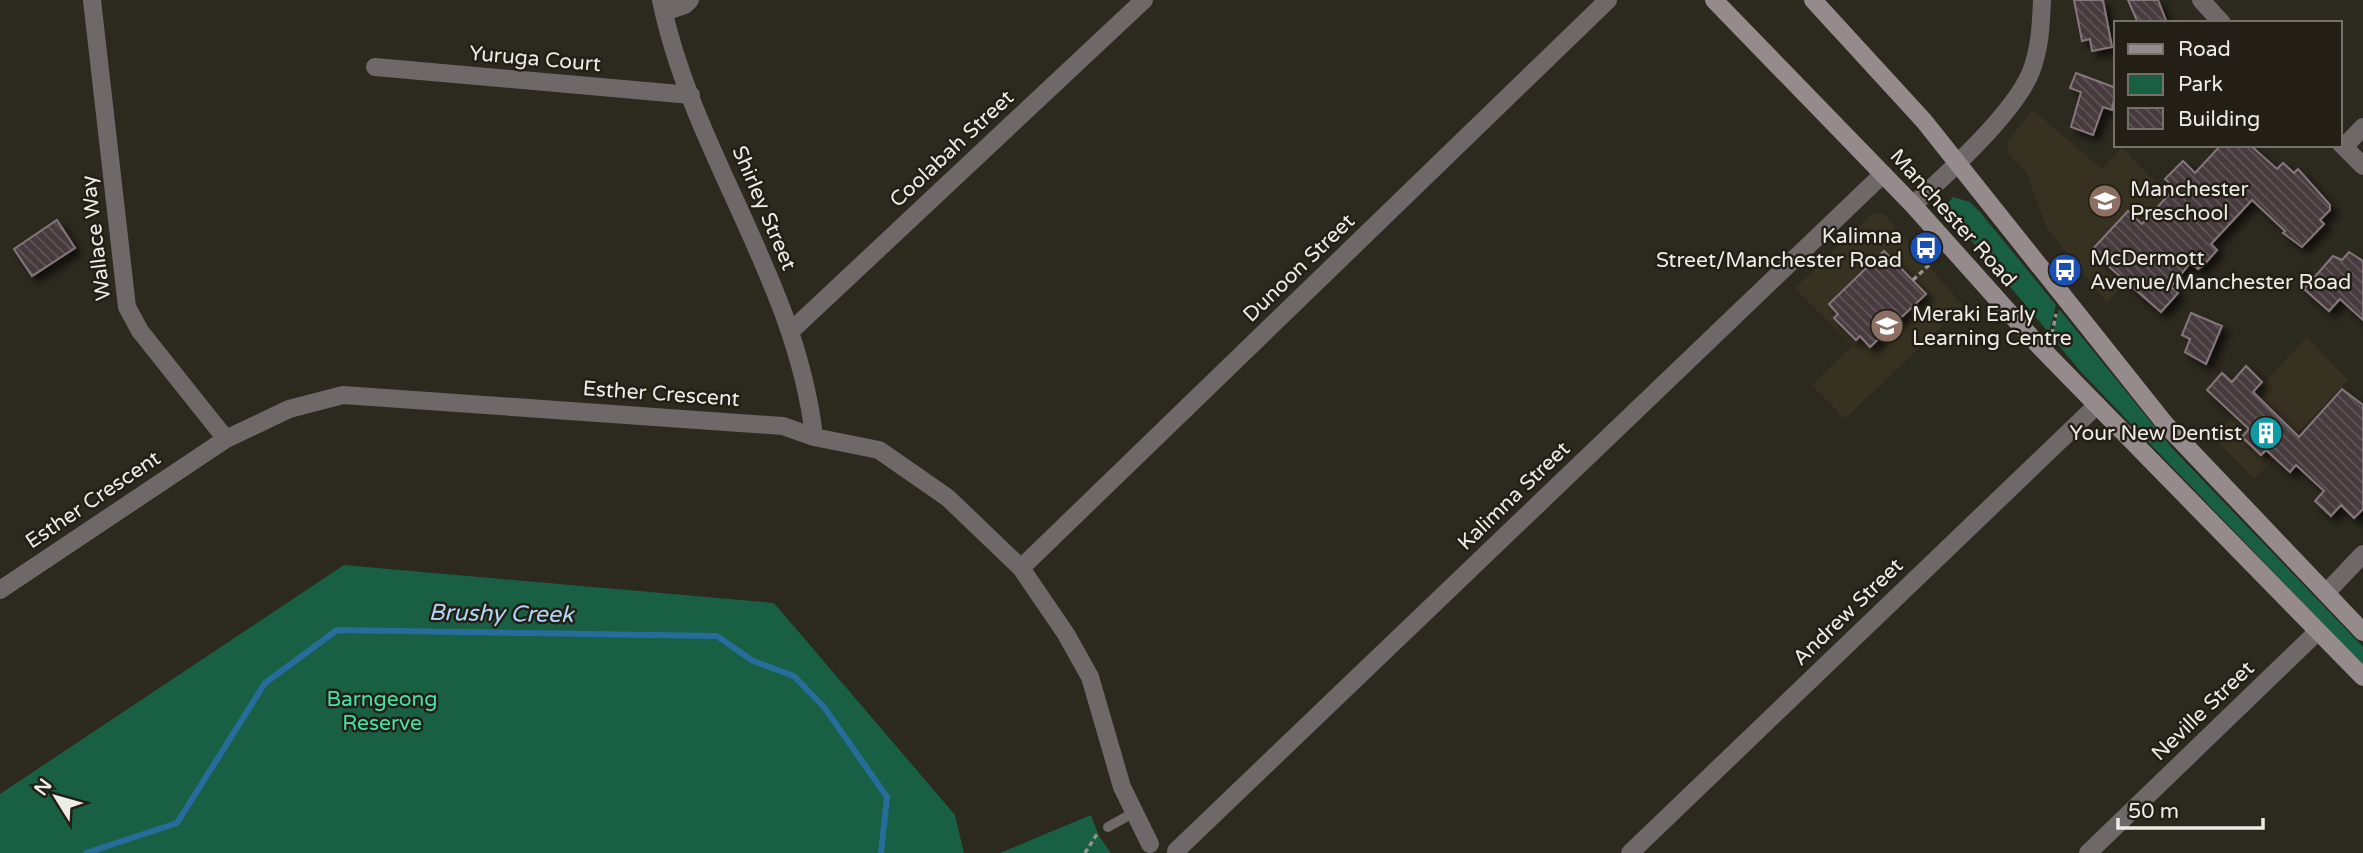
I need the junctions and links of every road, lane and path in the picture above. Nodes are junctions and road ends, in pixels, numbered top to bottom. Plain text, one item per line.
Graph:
1 (92, 0) edge
2 (690, 0) edge
3 (1144, 0) edge
4 (1608, 0) edge
5 (1714, 0) edge
6 (1813, 0) edge
7 (2042, 0) edge
8 (2201, 0) edge
9 (663, 6) edge
10 (2220, 21) edge
11 (375, 67) dead end
12 (691, 96) junction
13 (2363, 127) edge
14 (2342, 145) edge
15 (1957, 162) junction
16 (2363, 166) edge
17 (1883, 174) junction
18 (1913, 205) junction
19 (1930, 264) dead end
20 (2073, 265) dead end
21 (2065, 270) dead end
22 (1913, 280) dead end
23 (2059, 306) dead end
24 (791, 331) junction
25 (2051, 335) dead end
26 (2097, 405) junction
27 (814, 437) junction
28 (226, 439) junction
29 (2363, 554) edge
30 (1021, 568) junction
31 (0, 590) edge
32 (2326, 593) junction
33 (2318, 631) junction
34 (2363, 632) edge
35 (2363, 677) edge
36 (1133, 813) junction
37 (1108, 827) joint
38 (1146, 848) edge
39 (1177, 852) edge
40 (1085, 853) edge
41 (1630, 853) edge
42 (2088, 853) edge

1 - 28 street, Wallace Way
2 - 9 street
3 - 24 street, Coolabah Street
4 - 30 street, Dunoon Street
5 - 17 main road, Manchester Road
6 - 15 main road, Manchester Road
7 - 15 street
8 - 10 street
9 - 12 street, Shirley Street
11 - 12 street, Yuruga Court
12 - 24 street, Shirley Street
13 - 14 street
14 - 16 street
15 - 18 street
15 - 32 main road, Manchester Road
17 - 18 main road, Manchester Road
17 - 39 street, Kalimna Street
18 - 26 main road, Manchester Road
19 - 22 path
20 - 21 path
23 - 25 path
24 - 27 street, Shirley Street
26 - 33 main road, Manchester Road
26 - 41 street, Andrew Street
27 - 28 street, Esther Crescent
27 - 30 street, Esther Crescent
28 - 31 street, Esther Crescent
29 - 32 street
30 - 36 street, Esther Crescent
32 - 34 main road, Manchester Road
33 - 35 main road, Manchester Road
33 - 42 street, Neville Street
36 - 37 lane
36 - 38 street, Esther Crescent
37 - 40 path
38 - 39 street

